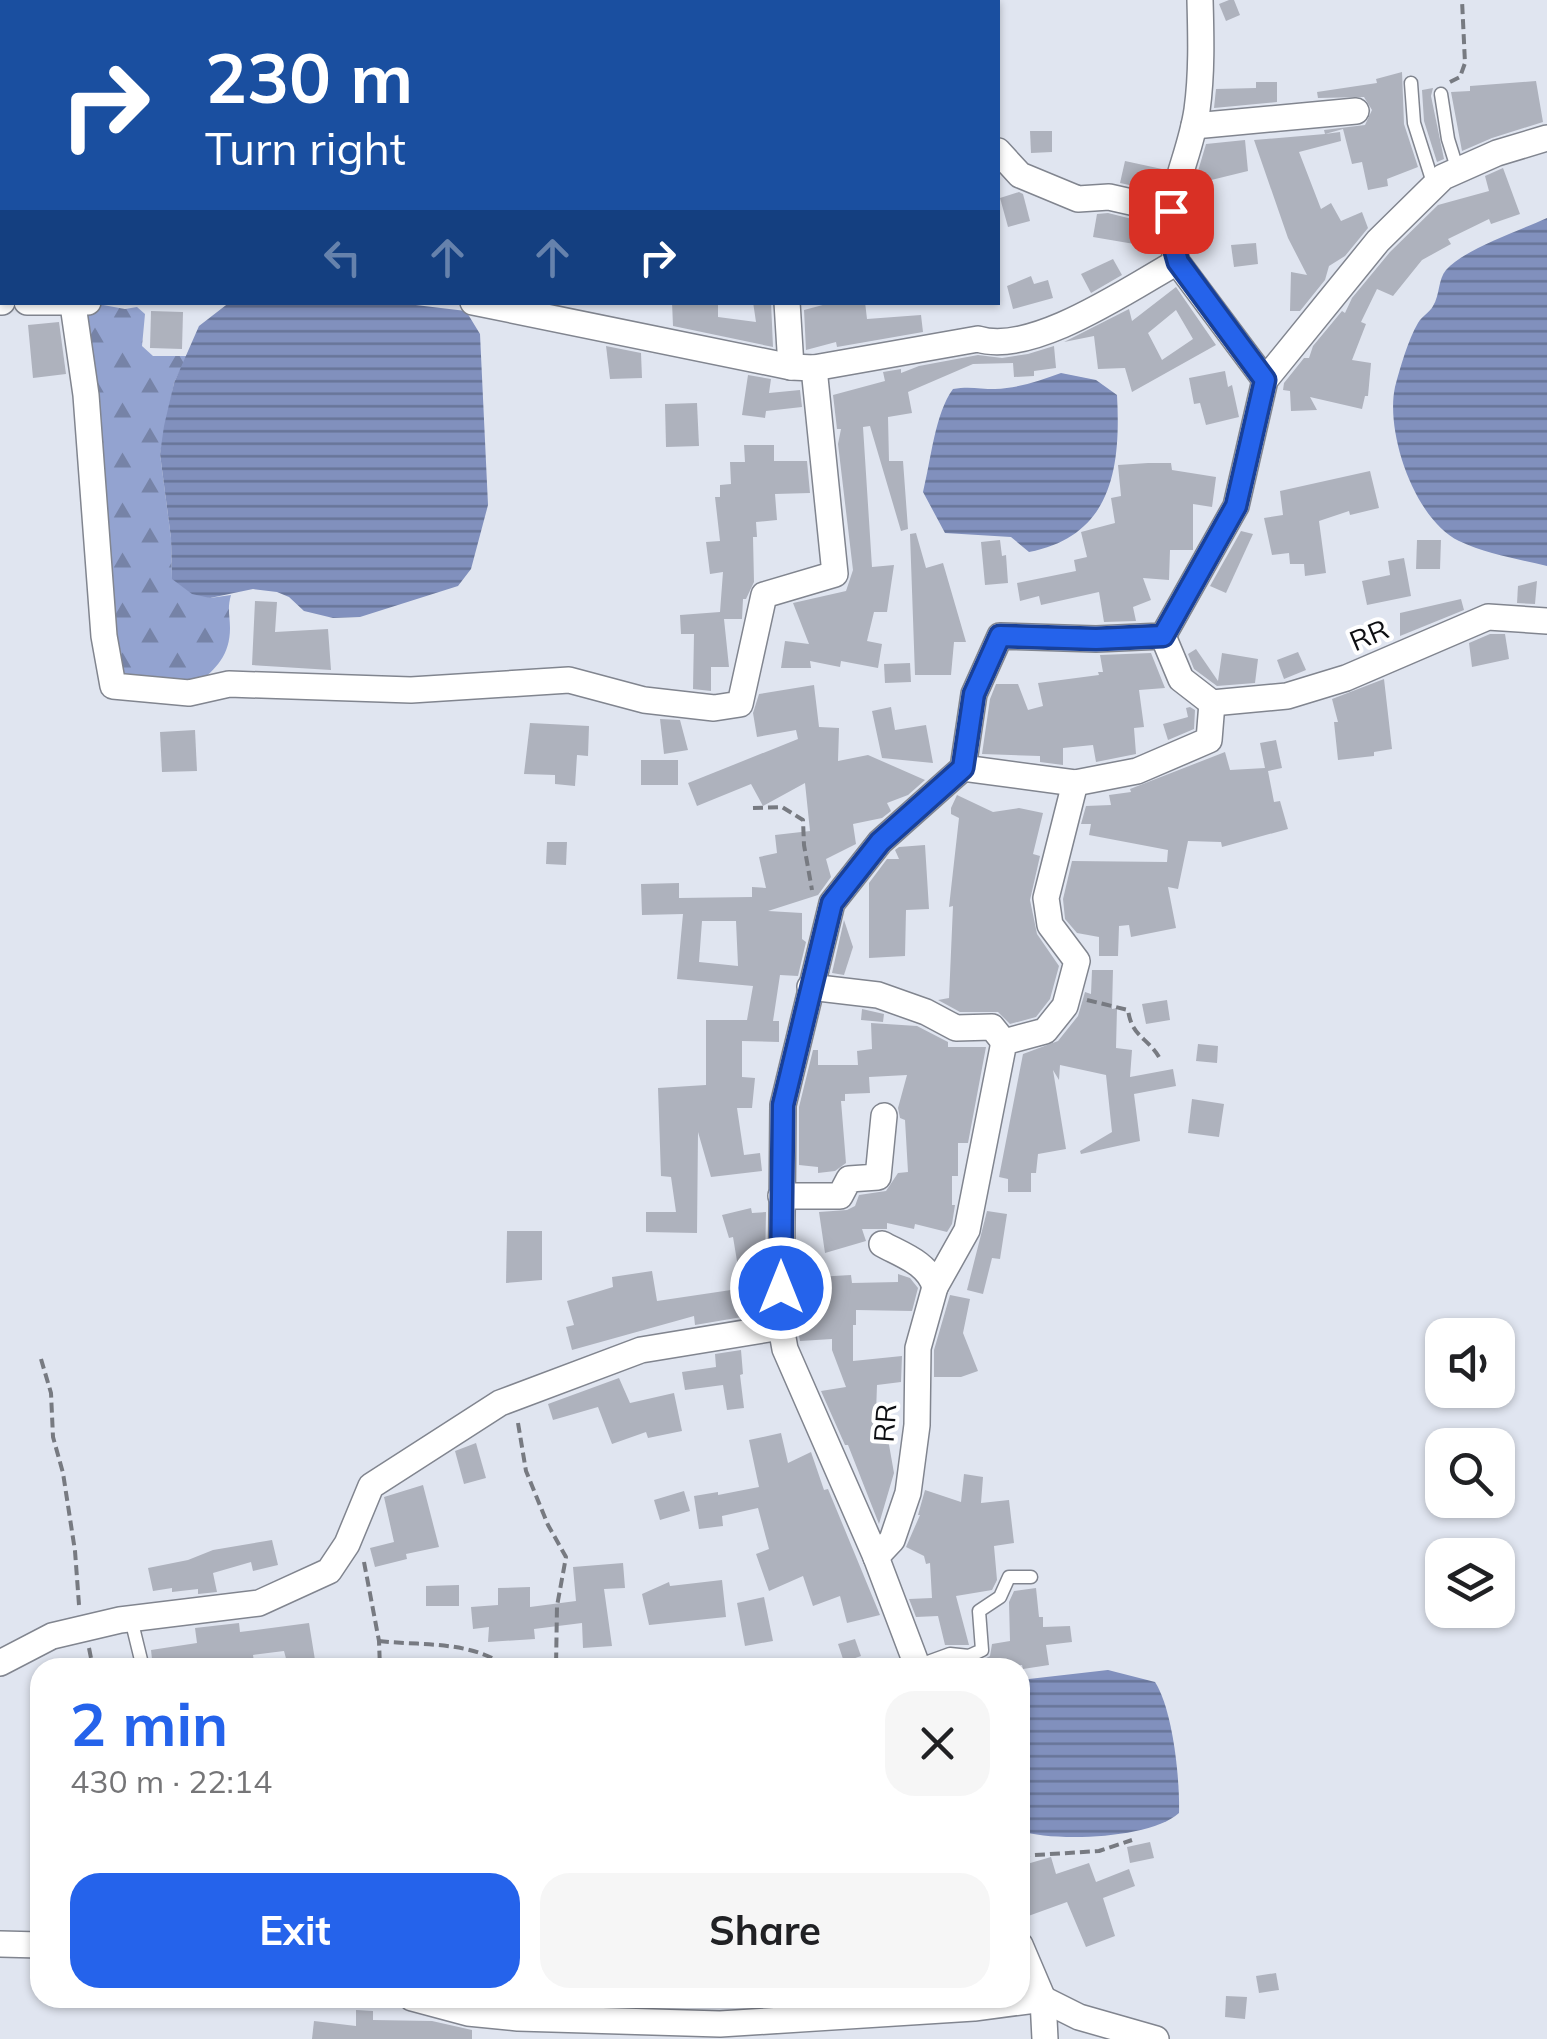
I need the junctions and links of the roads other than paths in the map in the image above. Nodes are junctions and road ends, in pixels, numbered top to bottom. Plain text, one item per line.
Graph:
1 (1200, 0) edge
2 (1411, 83) dead end
3 (1442, 94) road end
4 (1356, 112) dead end
5 (1194, 126) junction
6 (1547, 138) edge
7 (1000, 154) edge
8 (1458, 171) junction
9 (1434, 186) junction
10 (1171, 211) junction
11 (1178, 262) junction
12 (80, 305) edge
13 (488, 305) edge
14 (789, 305) edge
15 (802, 367) junction
16 (1265, 380) junction
17 (1547, 621) edge
18 (1163, 636) junction
19 (1212, 703) junction
20 (963, 768) junction
21 (1075, 784) junction
22 (810, 988) junction
23 (1004, 1042) junction
24 (884, 1116) dead end
25 (781, 1196) junction
26 (882, 1244) dead end
27 (936, 1287) junction
28 (782, 1327) junction
29 (876, 1557) junction
30 (1031, 1577) dead end
31 (131, 1619) junction
32 (141, 1658) edge
33 (914, 1658) edge
34 (940, 1658) edge
35 (0, 1662) edge
36 (0, 1944) edge
37 (30, 1944) edge
38 (1030, 1968) edge
39 (1043, 1999) junction
40 (1030, 2001) edge
41 (449, 2008) edge
42 (974, 2008) edge
43 (1045, 2039) edge
44 (1156, 2039) edge

1 - 5 street
2 - 9 lane
3 - 8 lane
4 - 5 street
5 - 10 street
6 - 8 street
7 - 10 street
8 - 9 street
9 - 16 street
10 - 11 street
11 - 15 street
11 - 16 street
12 - 15 street
13 - 15 street
14 - 15 street
16 - 18 street
17 - 19 street, RR
18 - 19 street
18 - 20 street
19 - 21 street
20 - 21 street
20 - 22 street
21 - 23 street
22 - 23 street
22 - 25 street
23 - 27 street, RR
24 - 25 street
25 - 28 street
26 - 27 street
27 - 29 street, RR
28 - 29 street
28 - 31 street
29 - 33 street
30 - 34 lane
31 - 32 lane
31 - 35 street
36 - 37 street
38 - 39 street
39 - 40 street
39 - 43 street
39 - 44 street
41 - 42 street

